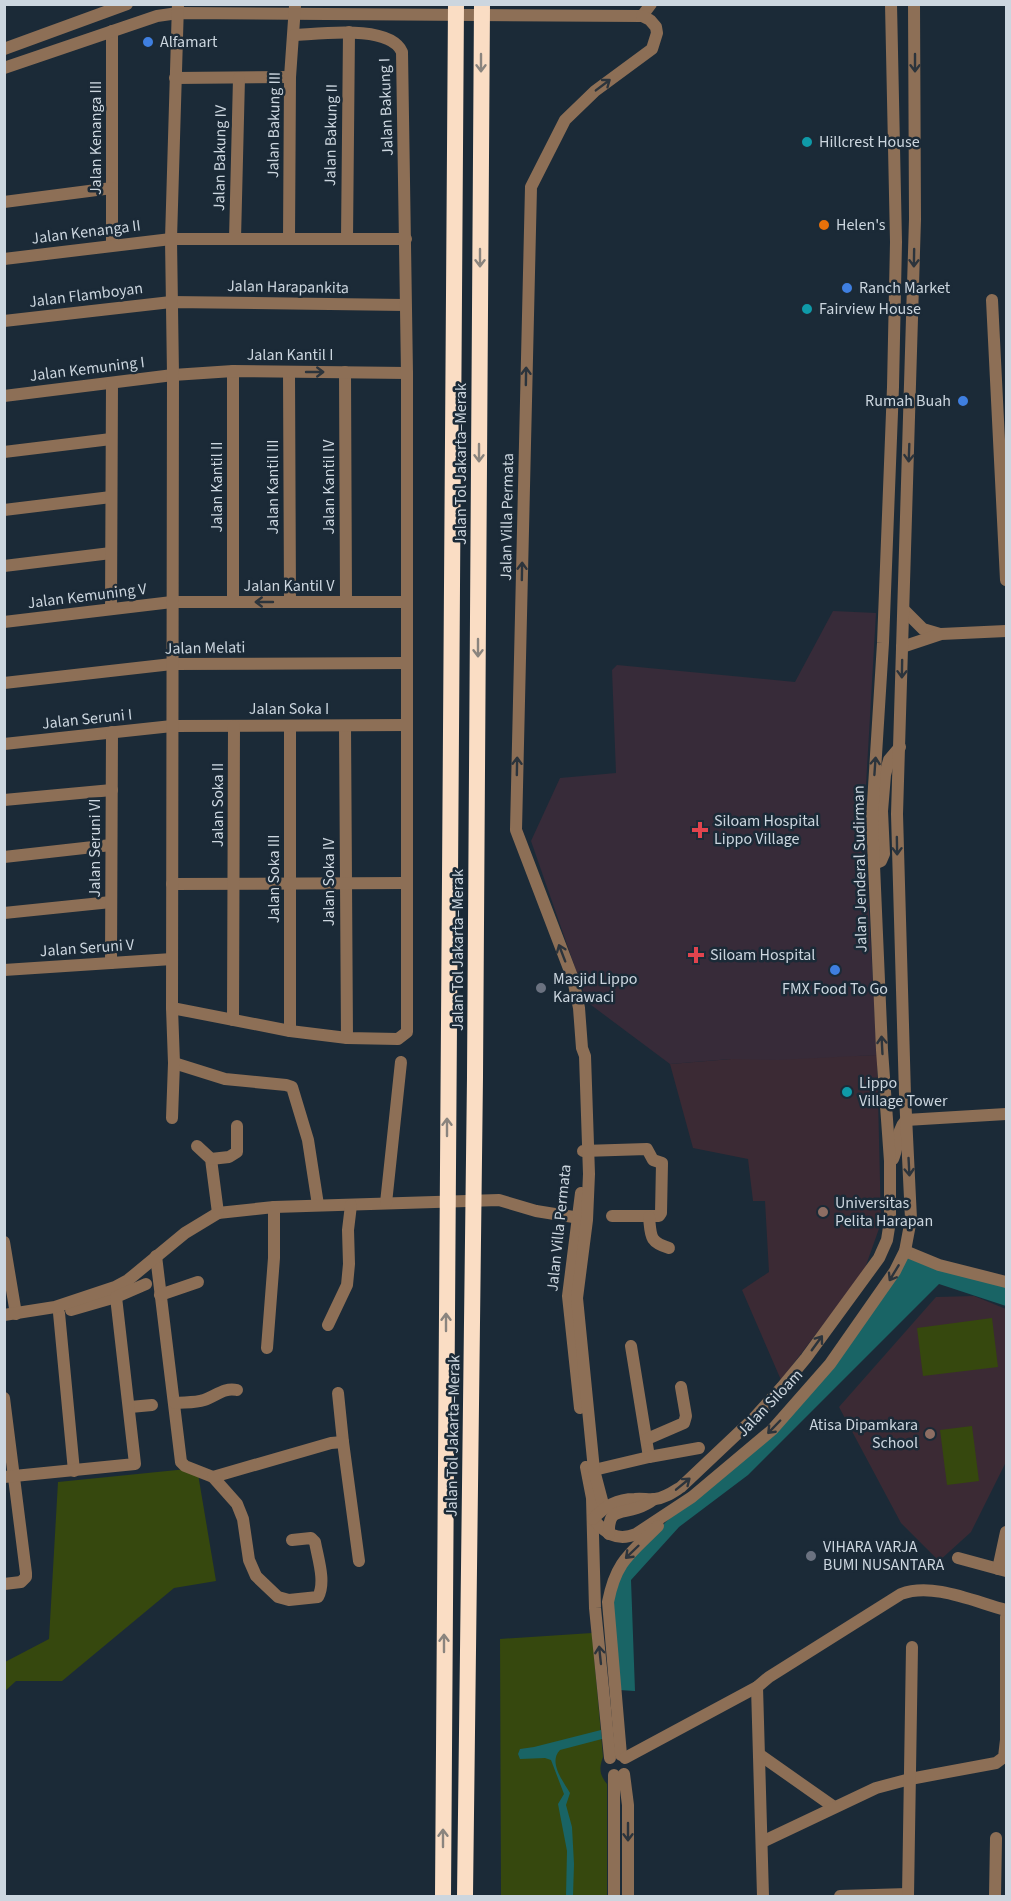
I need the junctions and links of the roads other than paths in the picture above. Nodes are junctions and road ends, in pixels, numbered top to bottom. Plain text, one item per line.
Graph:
1 (127, 4) edge
2 (456, 4) edge
3 (482, 4) edge
4 (652, 4) edge
5 (891, 4) edge
6 (914, 4) edge
7 (178, 9) edge
8 (295, 9) edge
9 (156, 10) edge
10 (642, 16) junction
11 (656, 27) junction
12 (112, 31) junction
13 (349, 32) junction
14 (294, 35) junction
15 (4, 49) edge
16 (4, 68) edge
17 (290, 77) junction
18 (175, 78) junction
19 (238, 78) junction
20 (112, 189) junction
21 (4, 202) edge
22 (406, 238) junction
23 (171, 239) junction
24 (235, 239) junction
25 (289, 239) junction
26 (347, 239) junction
27 (112, 245) junction
28 (4, 259) edge
29 (992, 300) dead end
30 (171, 302) junction
31 (405, 305) junction
32 (4, 321) edge
33 (233, 371) junction
34 (289, 372) junction
35 (345, 372) junction
36 (407, 373) junction
37 (173, 375) junction
38 (112, 383) junction
39 (4, 396) edge
40 (111, 439) junction
41 (4, 452) edge
42 (111, 497) junction
43 (4, 510) edge
44 (111, 553) junction
45 (4, 566) edge
46 (1006, 580) edge
47 (172, 602) junction
48 (233, 602) junction
49 (290, 602) junction
50 (346, 602) junction
51 (406, 602) junction
52 (111, 609) junction
53 (904, 610) junction
54 (4, 622) edge
55 (1006, 631) edge
56 (941, 634) junction
57 (902, 647) junction
58 (407, 663) junction
59 (172, 664) junction
60 (4, 683) edge
61 (172, 726) junction
62 (234, 726) junction
63 (290, 726) junction
64 (345, 726) junction
65 (406, 726) junction
66 (112, 732) junction
67 (4, 744) edge
68 (900, 747) junction
69 (112, 790) junction
70 (4, 800) edge
71 (111, 845) junction
72 (4, 857) edge
73 (874, 864) junction
74 (346, 883) junction
75 (406, 883) junction
76 (172, 884) junction
77 (234, 884) junction
78 (290, 884) junction
79 (111, 902) junction
80 (4, 913) edge
81 (172, 957) junction
82 (111, 961) junction
83 (4, 968) edge
84 (172, 1008) junction
85 (233, 1020) junction
86 (290, 1032) junction
87 (347, 1038) junction
88 (401, 1062) dead end
89 (174, 1063) junction
90 (1006, 1114) edge
91 (172, 1118) dead end
92 (906, 1120) junction
93 (237, 1126) dead end
94 (197, 1146) dead end
95 (586, 1151) junction
96 (211, 1159) junction
97 (890, 1161) junction
98 (386, 1203) junction
99 (318, 1205) junction
100 (351, 1205) junction
101 (274, 1207) junction
102 (218, 1213) junction
103 (612, 1216) dead end
104 (648, 1217) junction
105 (583, 1219) junction
106 (4, 1242) edge
107 (669, 1248) dead end
108 (905, 1251) junction
109 (156, 1256) junction
110 (198, 1282) dead end
111 (1006, 1282) edge
112 (146, 1284) dead end
113 (160, 1295) junction
114 (116, 1297) junction
115 (59, 1313) junction
116 (10, 1315) edge
117 (4, 1322) edge
118 (328, 1325) dead end
119 (631, 1346) dead end
120 (267, 1348) dead end
121 (681, 1387) dead end
122 (237, 1390) dead end
123 (338, 1393) dead end
124 (4, 1398) edge
125 (175, 1402) junction
126 (152, 1405) dead end
127 (130, 1407) junction
128 (647, 1439) junction
129 (343, 1442) junction
130 (699, 1448) dead end
131 (649, 1457) junction
132 (594, 1470) junction
133 (74, 1471) junction
134 (9, 1477) edge
135 (213, 1477) junction
136 (655, 1499) junction
137 (604, 1508) junction
138 (674, 1511) junction
139 (593, 1519) junction
140 (1006, 1532) edge
141 (609, 1533) junction
142 (292, 1540) dead end
143 (958, 1558) dead end
144 (359, 1561) dead end
145 (1002, 1570) edge
146 (4, 1584) edge
147 (1006, 1610) edge
148 (1006, 1617) edge
149 (912, 1647) dead end
150 (757, 1687) junction
151 (610, 1712) junction
152 (617, 1752) junction
153 (760, 1755) junction
154 (619, 1774) junction
155 (910, 1779) junction
156 (834, 1808) junction
157 (996, 1838) dead end
158 (762, 1842) junction
159 (908, 1895) edge
160 (443, 1896) edge
161 (465, 1896) edge
162 (614, 1896) edge
163 (628, 1896) edge
164 (763, 1896) edge
165 (840, 1896) edge
166 (995, 1896) edge

1 - 15 street
160 -> 2 highway, Jalan Tol Jakarta–Merak
3 -> 161 highway, Jalan Tol Jakarta–Merak
4 - 10 street
4 - 11 street, Jalan Villa Permata
73 -> 5 street, Jalan Jenderal Sudirman
6 -> 53 street
7 - 8 street
7 - 9 street
7 - 18 street
8 - 10 street
8 - 14 street, Jalan Bakung III
9 - 12 street
10 - 11 street
95 -> 11 street, Jalan Villa Permata
12 - 16 street
12 - 20 street, Jalan Kenanga III
13 - 14 street, Jalan Bakung I
13 - 22 street, Jalan Bakung I
13 - 26 street, Jalan Bakung II
14 - 17 street, Jalan Bakung III
17 - 19 street
17 - 25 street, Jalan Bakung III
18 - 19 street
18 - 23 street
19 - 24 street, Jalan Bakung IV
20 - 21 street
20 - 27 street, Jalan Kenanga III
22 - 26 street
22 - 31 street, Jalan Bakung I
23 - 24 street
23 - 27 street, Jalan Kenanga II
23 - 30 street
24 - 25 street
25 - 26 street
27 - 28 street, Jalan Kenanga II
29 - 46 street
30 - 31 street, Jalan Harapankita
30 - 32 street, Jalan Flamboyan
30 - 37 street
31 - 36 street, Jalan Bakung I
33 - 34 street, Jalan Kantil I
33 - 37 street, Jalan Kantil I
33 - 48 street, Jalan Kantil II
34 -> 35 street, Jalan Kantil I
34 - 49 street, Jalan Kantil III
35 - 36 street, Jalan Kantil I
35 - 50 street, Jalan Kantil IV
36 - 51 street, Jalan Bakung I
37 - 38 street, Jalan Kemuning I
37 - 47 street
38 - 39 street, Jalan Kemuning I
38 - 40 street
40 - 41 street
40 - 42 street
42 - 43 street
42 - 44 street
44 - 45 street
44 - 52 street
47 - 48 street, Jalan Kantil V
47 - 52 street, Jalan Kemuning V
47 - 59 street
49 -> 48 street, Jalan Kantil V
49 - 50 street, Jalan Kantil V
50 - 51 street, Jalan Kantil V
51 - 58 street, Jalan Bakung I
52 - 54 street, Jalan Kemuning V
53 - 56 street
53 - 57 street
55 - 56 street
56 - 57 street
57 -> 68 street
58 - 59 street, Jalan Melati
58 - 65 street, Jalan Bakung I
59 - 60 street, Jalan Melati
59 - 61 street
61 - 62 street, Jalan Soka I
61 - 66 street, Jalan Seruni I
61 - 76 street
62 - 63 street, Jalan Soka I
62 - 77 street, Jalan Soka II
63 - 64 street, Jalan Soka I
63 - 78 street, Jalan Soka III
64 - 65 street, Jalan Soka I
64 - 74 street, Jalan Soka IV
65 - 75 street, Jalan Bakung I
66 - 67 street, Jalan Seruni I
66 - 69 street, Jalan Seruni VI
68 - 73 street
68 -> 92 street
69 - 70 street
69 - 71 street, Jalan Seruni VI
71 - 72 street
71 - 79 street, Jalan Seruni VI
97 -> 73 street, Jalan Jenderal Sudirman
74 - 75 street
74 - 78 street
74 - 87 street, Jalan Soka IV
75 - 87 street, Jalan Bakung I
76 - 77 street
76 - 81 street
77 - 78 street
77 - 85 street, Jalan Soka II
78 - 86 street, Jalan Soka III
79 - 80 street
79 - 82 street, Jalan Seruni VI
81 - 82 street, Jalan Seruni V
81 - 84 street
82 - 83 street, Jalan Seruni V
84 - 85 street
84 - 89 street
85 - 86 street
86 - 87 street
88 - 98 street
89 - 91 street
89 - 99 street
90 - 92 street
92 - 97 street
92 -> 108 street, Jalan Siloam
93 - 96 street
94 - 96 street
95 - 104 street
95 - 105 street, Jalan Villa Permata
96 - 102 street
136 -> 97 street, Jalan Jenderal Sudirman
98 - 100 street
98 - 105 street
99 - 100 street
99 - 101 street
100 - 118 street
101 - 102 street
101 - 120 street
102 - 109 street
103 - 104 street
104 - 107 street
105 - 132 street, Jalan Villa Permata
105 - 139 street, Jalan Villa Permata
106 - 116 street
108 - 111 street
108 -> 138 street, Jalan Siloam
109 - 113 street
109 - 116 street
110 - 113 street
112 - 114 street
113 - 125 street
114 - 115 street
114 - 127 street
115 - 117 street
115 - 133 street
119 - 128 street
121 - 128 street
122 - 125 street
123 - 129 street
124 - 134 street
125 - 135 street
126 - 127 street
127 - 133 street
128 - 131 street
129 - 135 street
129 - 144 street
130 - 131 street
131 - 132 street
132 - 137 street, Jalan Villa Permata
133 - 134 street
134 - 146 street
135 - 142 street
136 - 137 street, Jalan Jenderal Sudirman
136 - 141 street
137 - 139 street, Jalan Jenderal Sudirman
138 - 141 street, Jalan Siloam
138 -> 151 street
139 - 141 street
151 -> 139 street, Jalan Villa Permata
140 - 145 street
143 - 145 street
147 - 150 street
148 - 155 street
149 - 155 street
150 - 152 street
150 - 153 street
151 - 152 street
152 - 154 street
152 - 154 street
153 - 156 street
153 - 158 street
154 - 162 street
154 -> 163 street
155 - 156 street
155 - 159 street
156 - 158 street
157 - 166 street
158 - 164 street
159 - 165 street

